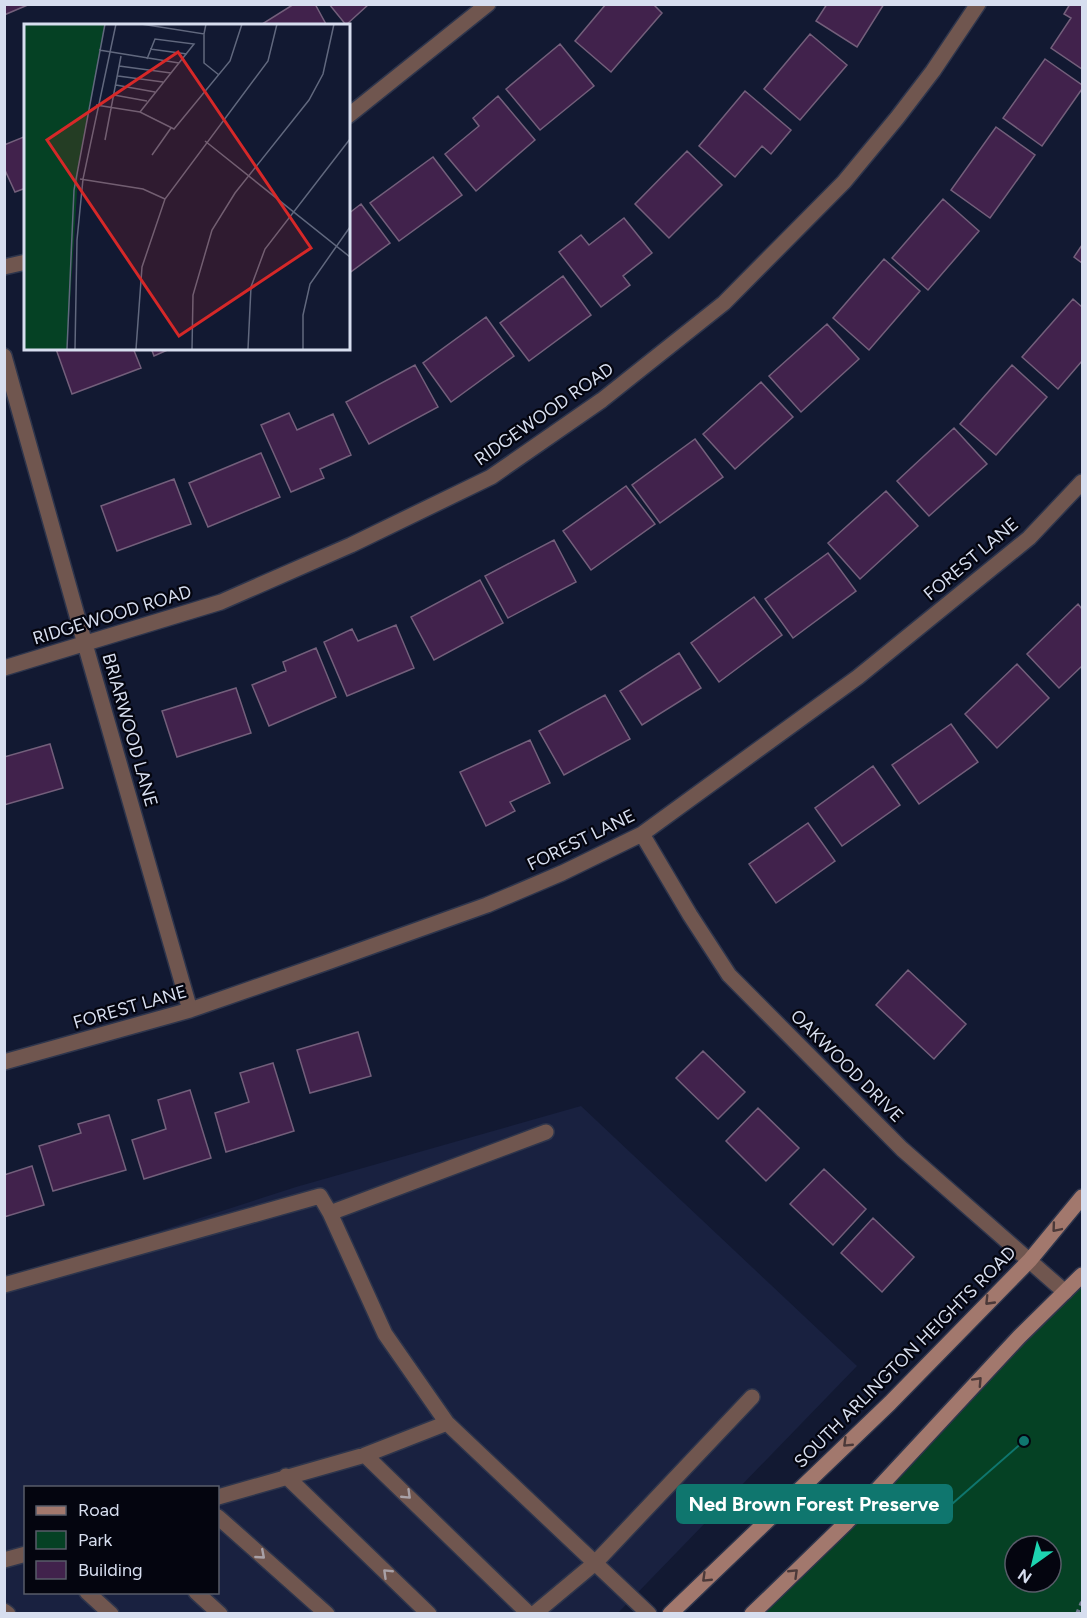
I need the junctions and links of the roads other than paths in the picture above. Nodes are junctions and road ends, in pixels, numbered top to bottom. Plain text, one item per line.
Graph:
1 (488, 4) edge
2 (978, 4) edge
3 (350, 114) edge
4 (24, 262) edge
5 (4, 267) edge
6 (4, 356) edge
7 (1083, 482) edge
8 (85, 644) junction
9 (4, 668) edge
10 (642, 834) junction
11 (190, 1010) junction
12 (4, 1062) edge
13 (546, 1132) dead end
14 (1083, 1197) edge
15 (330, 1213) junction
16 (1030, 1260) junction
17 (1083, 1275) edge
18 (4, 1285) edge
19 (1065, 1292) junction
20 (752, 1397) dead end
21 (447, 1423) junction
22 (365, 1455) junction
23 (286, 1476) junction
24 (219, 1497) edge
25 (219, 1518) edge
26 (24, 1555) edge
27 (4, 1560) edge
28 (595, 1563) junction
29 (88, 1594) edge
30 (197, 1594) edge
31 (111, 1614) edge
32 (220, 1614) edge
33 (327, 1614) edge
34 (429, 1614) edge
35 (529, 1614) edge
36 (534, 1614) edge
37 (649, 1614) edge
38 (670, 1614) edge
39 (752, 1614) edge

1 - 3 street
2 - 8 street, RIDGEWOOD ROAD
4 - 5 street
6 - 8 street, BRIARWOOD LANE
7 - 10 street, FOREST LANE
8 - 9 street, RIDGEWOOD ROAD
8 - 11 street, BRIARWOOD LANE
10 - 11 street, FOREST LANE
10 - 16 street, OAKWOOD DRIVE
11 - 12 street, FOREST LANE
13 - 15 street
14 -> 16 main road, SOUTH ARLINGTON HEIGHTS ROAD
15 - 18 street
15 - 21 street
16 - 19 street, OAKWOOD DRIVE
16 -> 38 main road, SOUTH ARLINGTON HEIGHTS ROAD
17 - 19 main road
39 -> 19 main road
20 - 28 street
21 - 22 street
21 - 28 street
22 - 23 street
22 -> 35 street
23 - 24 street
34 -> 23 street
25 -> 33 street
26 - 27 street
28 - 36 street
28 - 37 street
29 - 31 street
30 - 32 street

